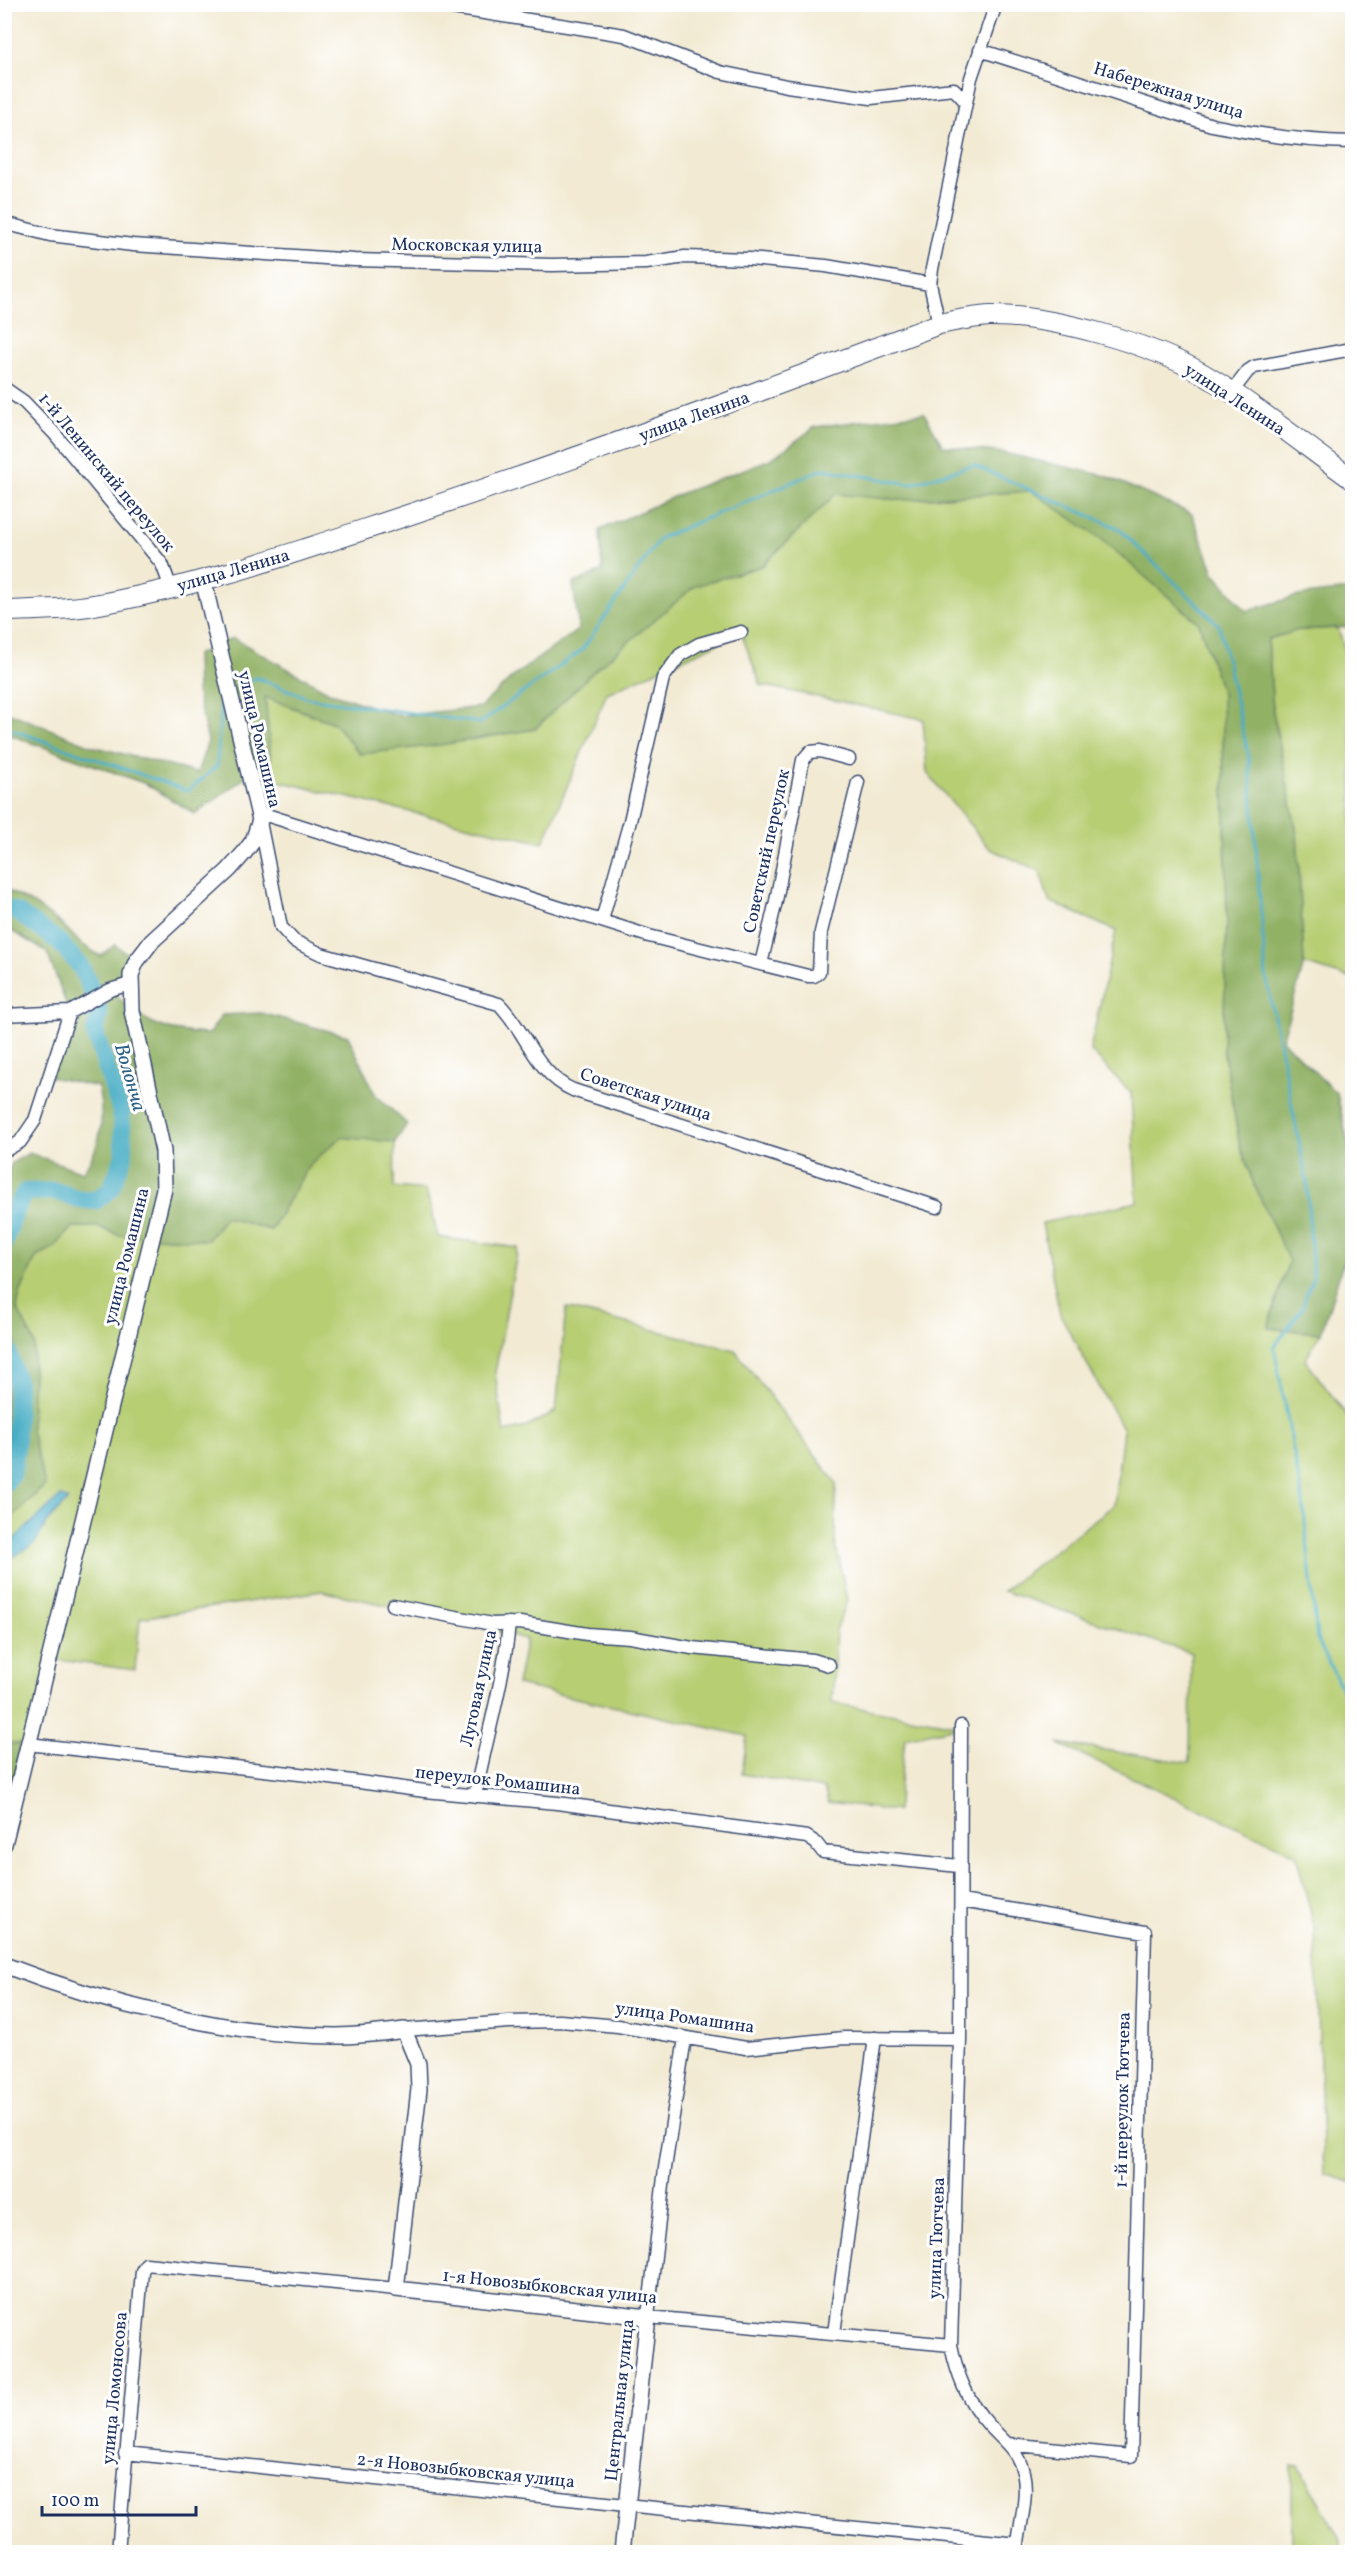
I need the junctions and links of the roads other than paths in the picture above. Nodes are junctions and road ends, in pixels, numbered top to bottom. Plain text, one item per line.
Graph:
1 (427, 4) edge
2 (996, 4) edge
3 (980, 50) junction
4 (966, 102) junction
5 (1353, 142) edge
6 (4, 223) edge
7 (930, 284) junction
8 (939, 324) junction
9 (1353, 349) edge
10 (4, 388) edge
11 (1231, 393) junction
12 (1353, 479) edge
13 (203, 579) junction
14 (171, 588) junction
15 (4, 611) edge
16 (741, 632) dead end
17 (849, 759) dead end
18 (858, 782) dead end
19 (259, 816) junction
20 (602, 920) junction
21 (761, 964) junction
22 (130, 984) junction
23 (69, 1012) junction
24 (4, 1015) edge
25 (4, 1151) edge
26 (937, 1207) dead end
27 (393, 1605) dead end
28 (509, 1623) junction
29 (829, 1665) dead end
30 (961, 1726) dead end
31 (28, 1744) junction
32 (475, 1796) junction
33 (4, 1844) edge
34 (959, 1866) junction
35 (961, 1901) junction
36 (4, 1965) edge
37 (404, 2030) junction
38 (685, 2038) junction
39 (875, 2038) junction
40 (960, 2039) junction
41 (146, 2264) joint
42 (396, 2289) junction
43 (648, 2317) junction
44 (834, 2333) junction
45 (951, 2345) junction
46 (1008, 2444) junction
47 (125, 2453) junction
48 (627, 2507) junction
49 (1018, 2548) edge
50 (118, 2553) edge
51 (622, 2553) edge

1 - 4 street
2 - 3 street
3 - 4 street
3 - 5 street, Набережная улица
4 - 7 street
6 - 7 street, Московская улица
7 - 8 street
8 - 11 main road, улица Ленина
8 - 13 main road, улица Ленина
9 - 11 street
10 - 14 street, 1-й Ленинский переулок
11 - 12 main road, улица Ленина
13 - 14 main road, улица Ленина
13 - 19 street, улица Ромашина
14 - 15 main road, улица Ленина
16 - 20 street
17 - 21 street, Советский переулок
18 - 21 street
19 - 20 street
19 - 22 street, улица Ромашина
19 - 26 street, Советская улица
20 - 21 street
22 - 23 street
22 - 31 street, улица Ромашина
23 - 24 street
23 - 25 street
27 - 28 street
28 - 29 street
28 - 32 street, Луговая улица
30 - 34 street, улица Тютчева
31 - 32 street, переулок Ромашина
31 - 33 street, улица Ромашина
32 - 34 street, переулок Ромашина
34 - 35 street, улица Тютчева
35 - 40 street, улица Тютчева
35 - 46 street, 1-й переулок Тютчева
36 - 37 street
37 - 38 street, улица Ромашина
37 - 42 street
38 - 39 street, улица Ромашина
38 - 43 street, Центральная улица
39 - 40 street, улица Ромашина
39 - 44 street
40 - 45 street, улица Тютчева
41 - 42 street, 1-я Новозыбковская улица
41 - 47 street, улица Ломоносова
42 - 43 street, 1-я Новозыбковская улица
43 - 44 street, 1-я Новозыбковская улица
43 - 48 street, Центральная улица
44 - 45 street, 1-я Новозыбковская улица
45 - 46 street, улица Тютчева
46 - 49 street, улица Тютчева
47 - 48 street, 2-я Новозыбковская улица
47 - 50 street, улица Ломоносова
48 - 49 street, 2-я Новозыбковская улица
48 - 51 street, Центральная улица

